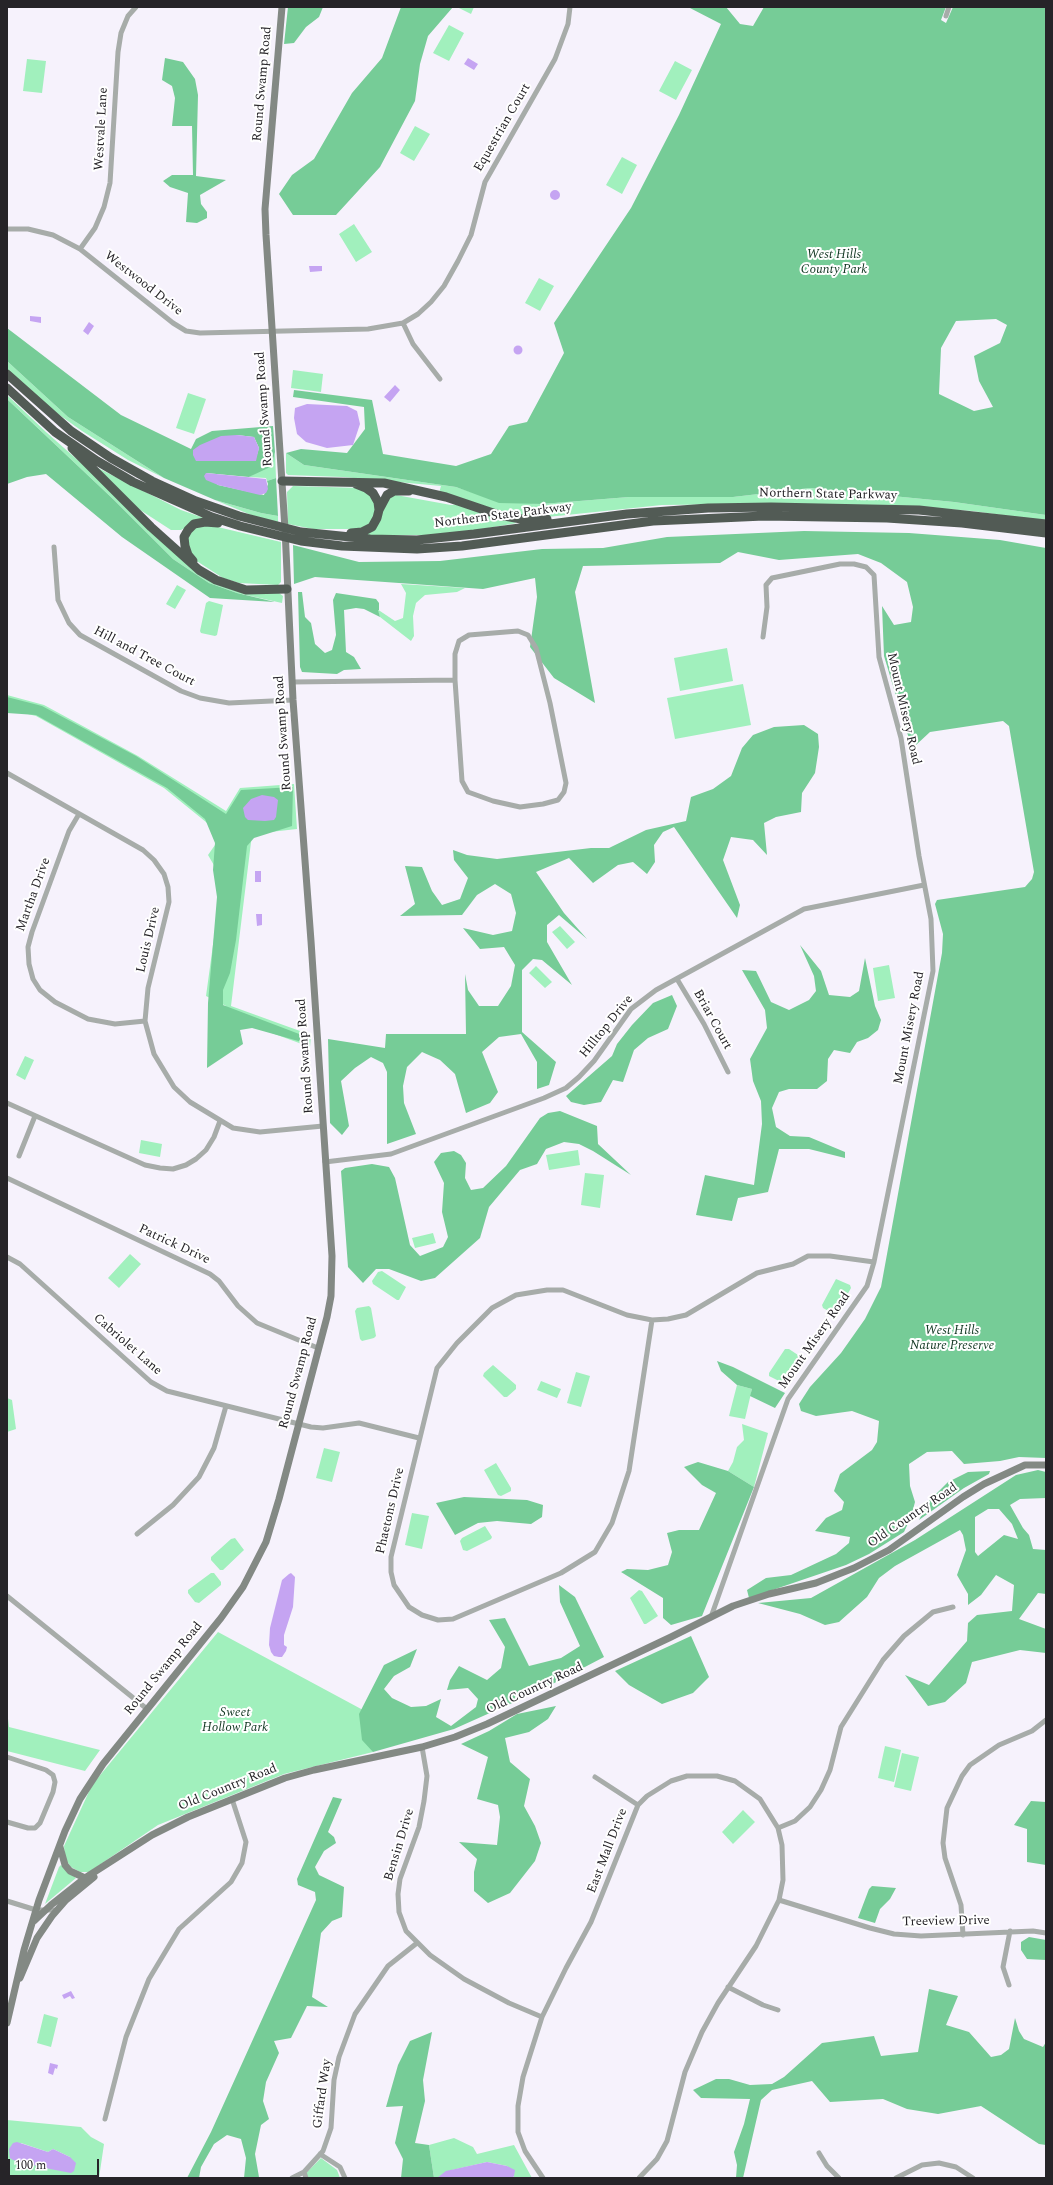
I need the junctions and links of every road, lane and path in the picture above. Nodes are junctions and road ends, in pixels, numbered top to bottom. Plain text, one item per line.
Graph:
1 (136, 7) edge
2 (282, 7) edge
3 (570, 7) edge
4 (949, 7) edge
5 (946, 16) dead end
6 (7, 229) edge
7 (80, 249) junction
8 (404, 323) junction
9 (272, 331) junction
10 (7, 374) edge
11 (440, 379) dead end
12 (7, 388) edge
13 (56, 432) junction
14 (282, 481) junction
15 (341, 482) junction
16 (424, 491) junction
17 (379, 510) junction
18 (606, 517) junction
19 (1046, 524) edge
20 (240, 526) junction
21 (1046, 533) edge
22 (315, 534) junction
23 (301, 536) junction
24 (54, 547) dead end
25 (288, 589) junction
26 (763, 637) dead end
27 (455, 680) junction
28 (292, 682) junction
29 (293, 700) junction
30 (7, 773) edge
31 (79, 814) junction
32 (924, 885) junction
33 (677, 979) junction
34 (146, 1021) junction
35 (728, 1072) dead end
36 (7, 1103) edge
37 (35, 1116) junction
38 (220, 1121) junction
39 (323, 1126) junction
40 (19, 1156) dead end
41 (325, 1162) junction
42 (7, 1178) edge
43 (7, 1257) edge
44 (874, 1262) junction
45 (652, 1320) junction
46 (318, 1348) junction
47 (226, 1406) junction
48 (298, 1424) junction
49 (419, 1438) junction
50 (1046, 1465) edge
51 (137, 1534) dead end
52 (7, 1596) edge
53 (953, 1607) dead end
54 (711, 1617) junction
55 (147, 1709) junction
56 (1046, 1720) edge
57 (422, 1746) junction
58 (7, 1757) edge
59 (595, 1776) dead end
60 (232, 1799) junction
61 (638, 1805) junction
62 (7, 1822) edge
63 (778, 1828) junction
64 (59, 1845) junction
65 (106, 1867) junction
66 (85, 1878) junction
67 (780, 1900) junction
68 (7, 1901) edge
69 (36, 1910) junction
70 (56, 1910) junction
71 (44, 1911) junction
72 (31, 1924) junction
73 (1010, 1931) junction
74 (1046, 1933) edge
75 (963, 1935) junction
76 (417, 1943) junction
77 (1009, 1985) dead end
78 (728, 1987) junction
79 (14, 1989) junction
80 (778, 2010) dead end
81 (542, 2017) junction
82 (7, 2020) edge
83 (105, 2119) dead end
84 (819, 2153) dead end
85 (320, 2154) junction
86 (304, 2172) junction
87 (292, 2178) edge
88 (306, 2178) edge
89 (345, 2178) edge
90 (542, 2178) edge
91 (639, 2178) edge
92 (839, 2178) edge
93 (896, 2178) edge
94 (973, 2178) edge

1 - 7 street, Westvale Lane
2 - 9 street, Round Swamp Road
3 - 8 street, Equestrian Court
4 - 5 street
6 - 7 street, Westwood Drive
7 - 9 street, Westwood Drive
8 - 9 street, Equestrian Court
8 - 11 street
9 - 14 street, Round Swamp Road
10 - 23 highway, Northern State Parkway
12 - 13 highway, Northern State Parkway
13 - 20 highway, Northern State Parkway
13 - 25 highway
14 - 15 highway
14 - 25 street, Round Swamp Road
15 - 16 highway
15 - 17 highway
16 - 17 highway
16 - 18 highway
17 - 22 highway
18 - 19 highway, Northern State Parkway
18 - 22 highway, Northern State Parkway
20 - 23 highway, Northern State Parkway
20 - 25 highway
21 - 23 highway, Northern State Parkway
22 - 23 highway, Northern State Parkway
24 - 29 street, Hill and Tree Court
25 - 28 street, Round Swamp Road
26 - 32 street, Mount Misery Road
27 - 27 street
27 - 28 street
28 - 29 street, Round Swamp Road
29 - 39 street, Round Swamp Road
30 - 31 street, Louis Drive
31 - 34 street, Louis Drive
31 - 34 street, Martha Drive
32 - 33 street, Hilltop Drive
32 - 44 street, Mount Misery Road
33 - 35 street, Briar Court
33 - 41 street, Hilltop Drive
34 - 38 street, Louis Drive
36 - 37 street
37 - 38 street
37 - 40 street
38 - 39 street, Louis Drive
39 - 41 street, Round Swamp Road
41 - 46 street, Round Swamp Road
42 - 46 street, Patrick Drive
43 - 47 street, Cabriolet Lane
44 - 45 street, Phaetons Drive
44 - 54 street, Mount Misery Road
45 - 49 street, Phaetons Drive
45 - 49 street, Phaetons Drive
46 - 48 street, Round Swamp Road
47 - 48 street, Cabriolet Lane
47 - 51 street
48 - 49 street, Cabriolet Lane
48 - 55 street, Round Swamp Road
50 - 54 street, Old Country Road
52 - 55 street
53 - 63 street
54 - 57 street, Old Country Road
55 - 64 street, Round Swamp Road
56 - 75 street
57 - 60 street, Old Country Road
57 - 76 street, Bensin Drive
58 - 62 street
59 - 61 street
60 - 65 street, Old Country Road
60 - 83 street
61 - 63 street, East Mall Drive
61 - 81 street, East Mall Drive
63 - 67 street, East Mall Drive
64 - 66 street
64 - 69 street, Round Swamp Road
65 - 66 street, Old Country Road
65 - 70 street
66 - 71 street, Old Country Road
67 - 75 street, Treeview Drive
67 - 78 street, East Mall Drive
68 - 69 street
69 - 71 street
69 - 72 street, Round Swamp Road
70 - 71 street
70 - 79 street
71 - 72 street, Old Country Road
72 - 79 street, Round Swamp Road
73 - 74 street, Treeview Drive
73 - 75 street, Treeview Drive
73 - 77 street
76 - 81 street, Bensin Drive
76 - 85 street, Giffard Way
78 - 80 street
78 - 91 street, East Mall Drive
79 - 82 street, Round Swamp Road
81 - 90 street, East Mall Drive
84 - 92 street
85 - 86 street, Giffard Way
85 - 89 street
86 - 87 street, Giffard Way
86 - 88 street
93 - 94 street

